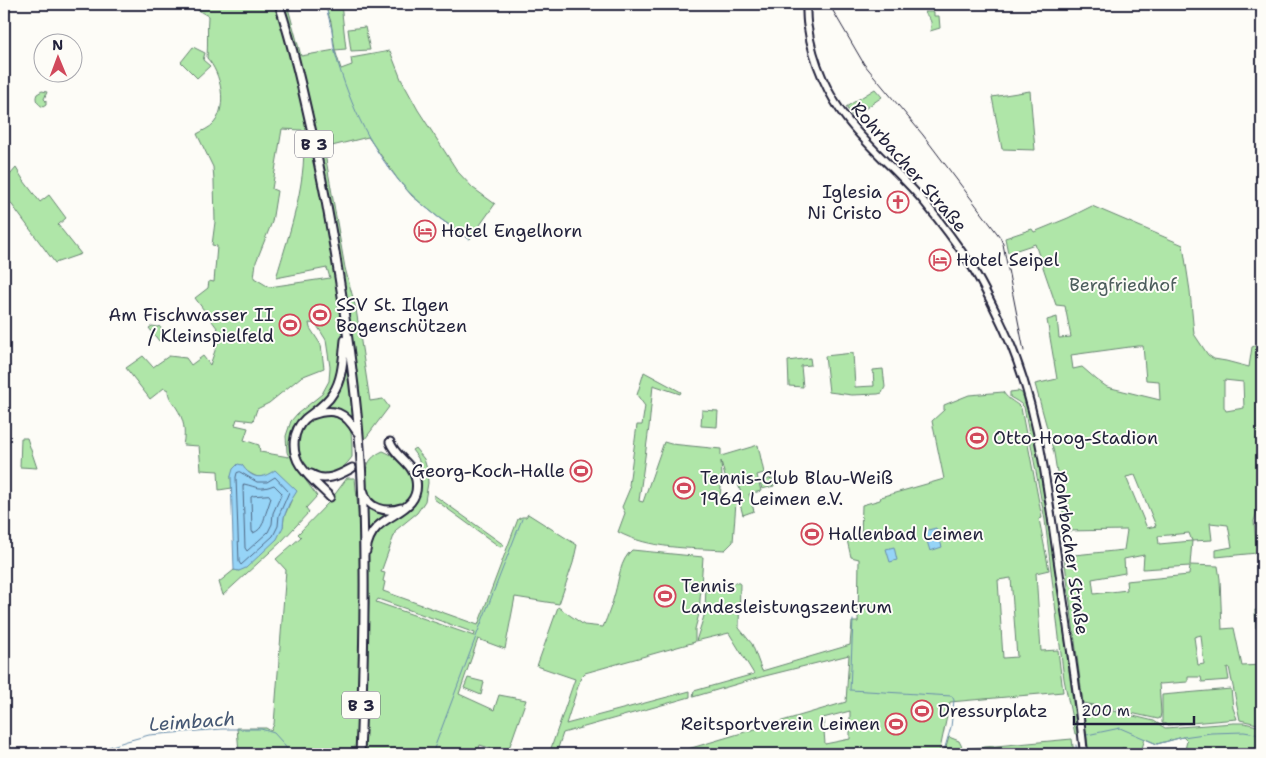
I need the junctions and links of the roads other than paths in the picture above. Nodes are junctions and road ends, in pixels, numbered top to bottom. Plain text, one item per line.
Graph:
1 (279, 4) edge
2 (806, 4) edge
3 (347, 329) junction
4 (310, 416) junction
5 (359, 438) junction
6 (390, 442) dead end
7 (302, 468) junction
8 (352, 468) dead end
9 (362, 480) junction
10 (330, 497) dead end
11 (411, 502) junction
12 (364, 564) junction
13 (360, 754) edge
14 (1084, 754) edge

1 - 3 main road, B 3
2 - 14 main road, Rohrbacher Straße
3 - 4 main road
3 - 5 main road, B 3
4 - 5 main road
4 - 7 main road
5 - 9 main road, B 3
6 - 11 main road
7 - 8 main road
7 - 10 main road
9 - 11 main road
9 - 12 main road, B 3
11 - 12 main road
12 - 13 main road, B 3

